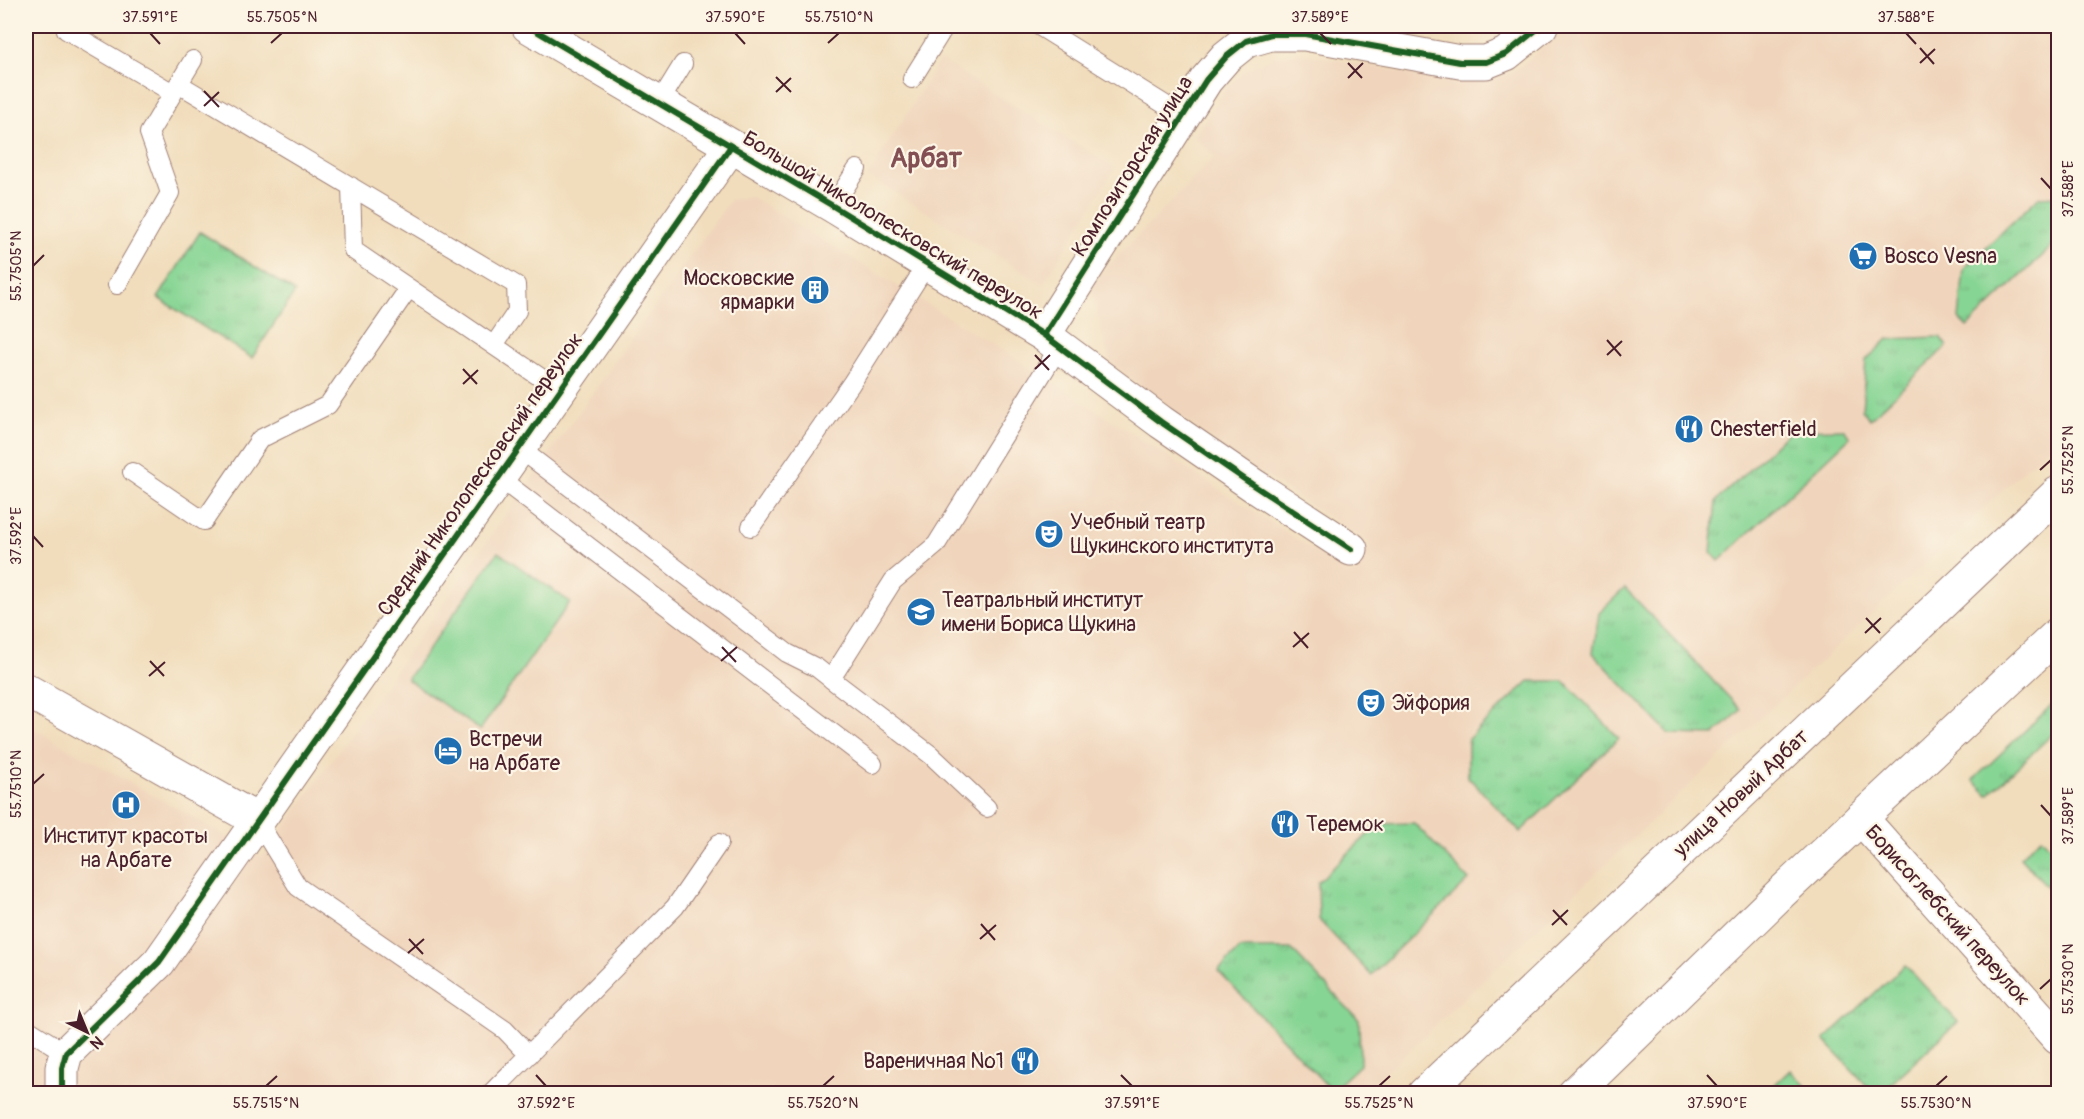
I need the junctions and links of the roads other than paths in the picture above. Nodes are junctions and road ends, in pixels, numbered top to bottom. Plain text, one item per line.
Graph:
1 (528, 26) edge
2 (945, 26) edge
3 (1039, 26) edge
4 (1541, 26) edge
5 (66, 30) dead end
6 (194, 60) dead end
7 (683, 64) dead end
8 (912, 79) dead end
9 (176, 88) junction
10 (659, 103) junction
11 (1183, 116) junction
12 (731, 146) junction
13 (857, 169) dead end
14 (351, 186) junction
15 (833, 206) junction
16 (927, 264) junction
17 (117, 285) dead end
18 (409, 288) junction
19 (1052, 341) junction
20 (494, 345) junction
21 (559, 390) junction
22 (519, 448) junction
23 (132, 472) dead end
24 (498, 477) junction
25 (2058, 493) edge
26 (751, 527) dead end
27 (1351, 549) dead end
28 (2058, 634) edge
29 (831, 679) junction
30 (26, 690) edge
31 (873, 764) dead end
32 (987, 808) dead end
33 (1861, 818) junction
34 (257, 820) junction
35 (719, 843) dead end
36 (26, 1028) edge
37 (2058, 1038) edge
38 (66, 1053) junction
39 (529, 1055) junction
40 (62, 1094) edge
41 (490, 1094) edge
42 (1424, 1094) edge
43 (1574, 1094) edge

1 - 10 street, Большой Николопесковский переулок
2 - 8 lane
3 - 11 lane
4 - 11 street, Композиторская улица
5 - 9 lane
6 - 9 lane
7 - 10 lane
9 - 14 lane
9 - 17 lane
10 - 12 street, Большой Николопесковский переулок
11 - 19 street, Композиторская улица
12 - 15 street, Большой Николопесковский переулок
12 - 21 street, Средний Николопесковский переулок
13 - 15 lane
14 - 18 lane
14 - 20 lane
15 - 16 street, Большой Николопесковский переулок
16 - 19 street, Большой Николопесковский переулок
16 - 26 lane
18 - 20 lane
18 - 23 lane
19 - 27 street, Большой Николопесковский переулок
19 - 29 lane
20 - 21 lane
21 - 22 street, Средний Николопесковский переулок
22 - 24 street, Средний Николопесковский переулок
22 - 29 lane
24 - 31 lane
24 - 34 street, Средний Николопесковский переулок
25 - 42 street, улица Новый Арбат
28 - 33 street
29 - 32 lane
30 - 34 street
33 - 37 street, Борисоглебский переулок
33 - 43 street
34 - 38 street, Средний Николопесковский переулок
34 - 39 lane
35 - 39 lane
36 - 38 lane
38 - 40 street
39 - 41 lane

